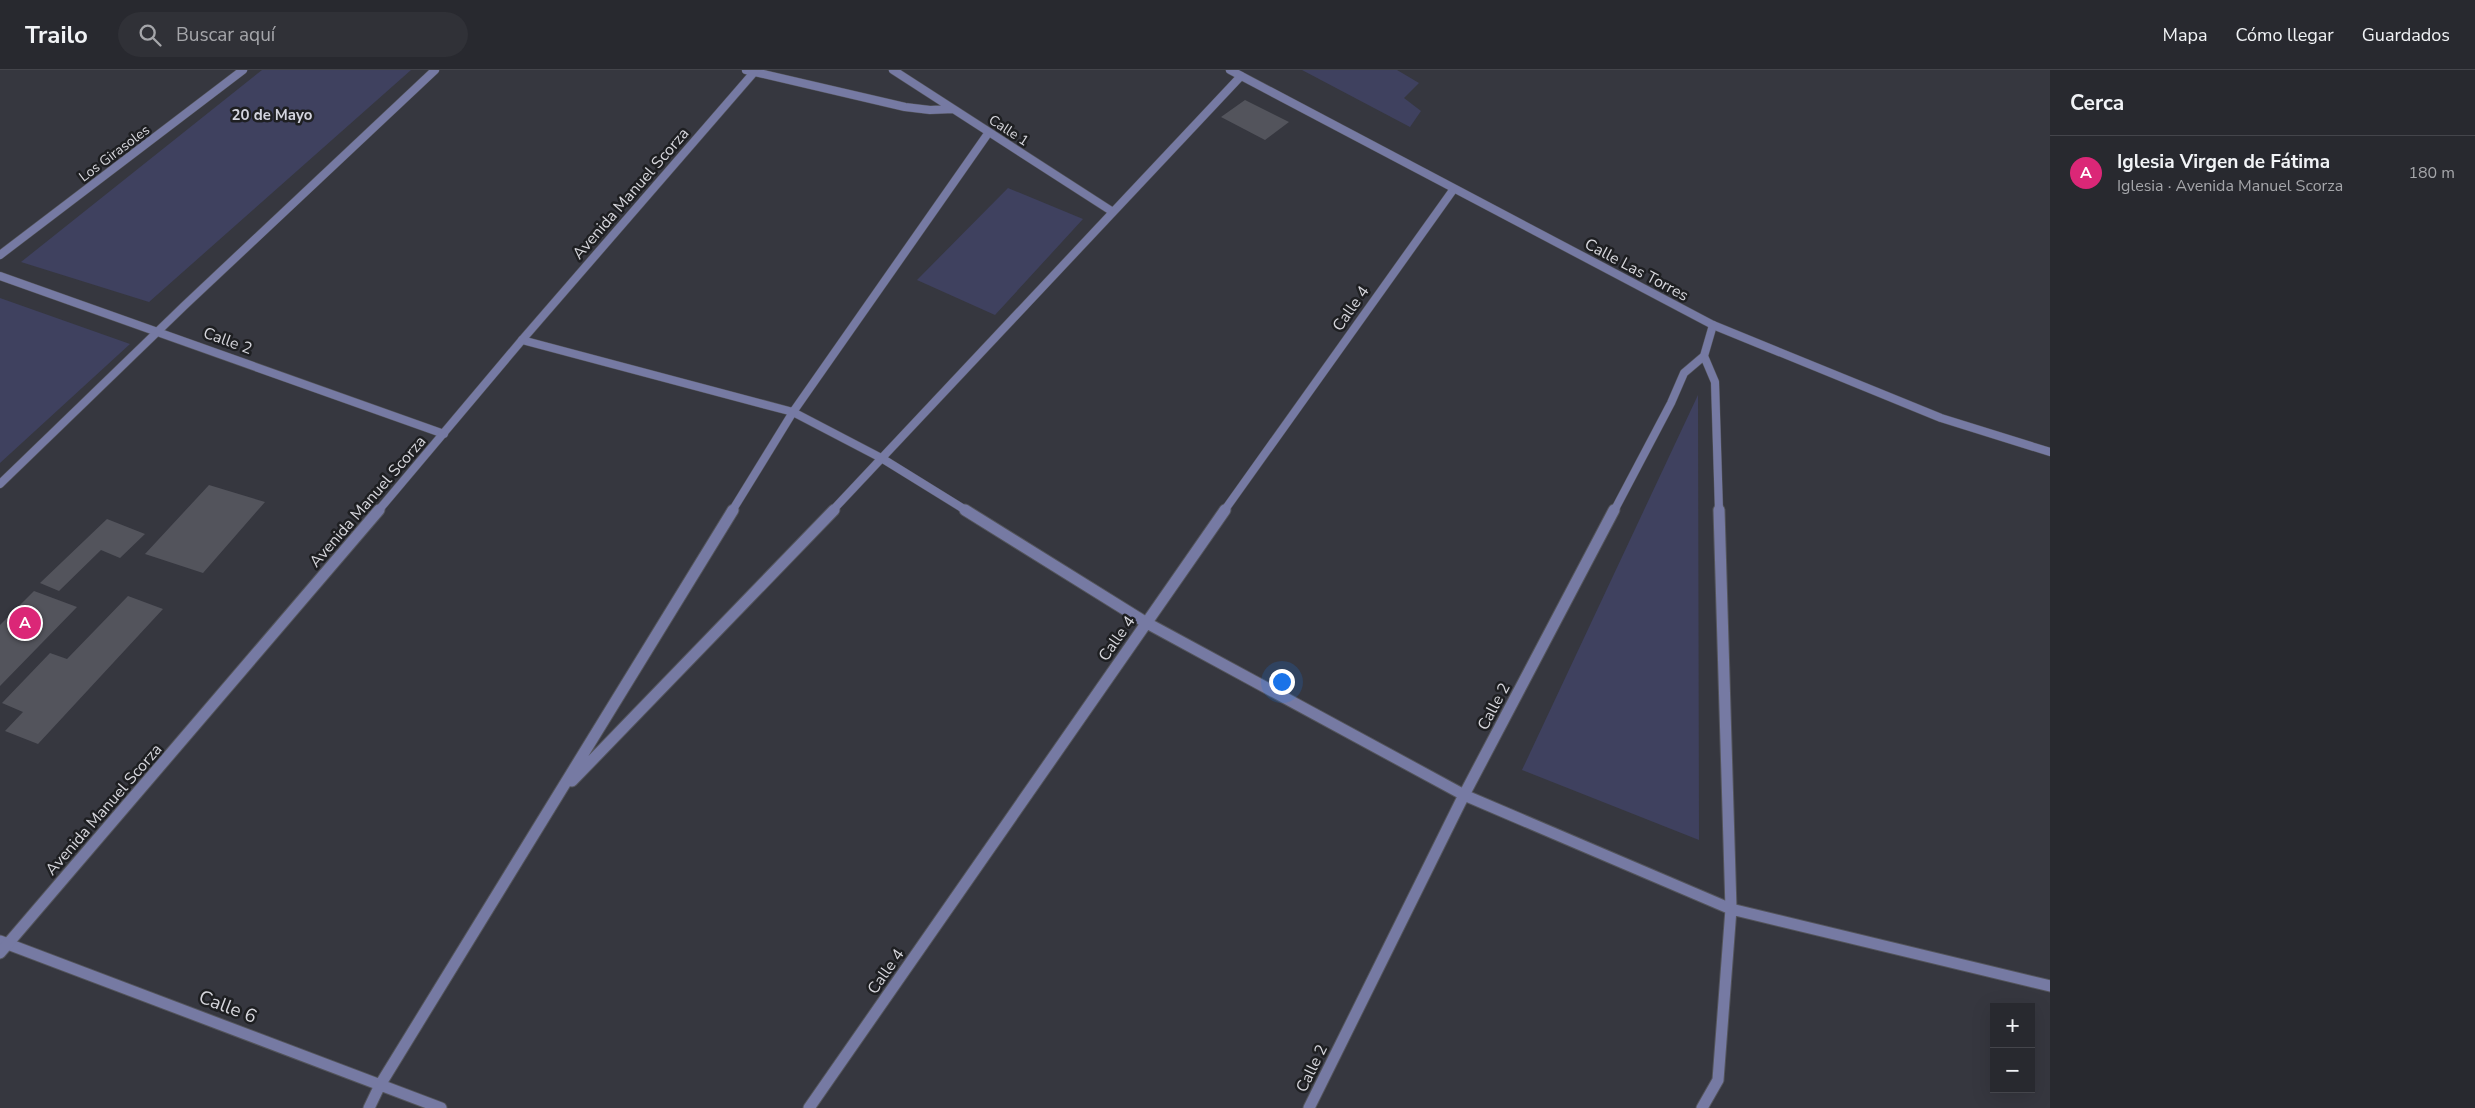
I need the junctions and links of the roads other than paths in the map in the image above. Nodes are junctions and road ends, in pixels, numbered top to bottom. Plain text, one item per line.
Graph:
1 (243, 70) edge
2 (435, 70) edge
3 (893, 70) edge
4 (1230, 70) edge
5 (752, 71) edge
6 (1241, 76) junction
7 (954, 109) junction
8 (989, 132) junction
9 (1453, 190) junction
10 (1113, 212) junction
11 (0, 255) edge
12 (0, 276) edge
13 (1713, 325) junction
14 (158, 332) junction
15 (522, 340) junction
16 (1704, 356) junction
17 (793, 412) junction
18 (444, 434) junction
19 (2049, 454) edge
20 (883, 459) junction
21 (0, 484) edge
22 (1145, 622) junction
23 (558, 795) junction
24 (1464, 796) junction
25 (1731, 910) junction
26 (2, 945) edge
27 (2050, 986) edge
28 (380, 1085) junction
29 (369, 1108) edge
30 (442, 1108) edge
31 (809, 1108) edge
32 (1310, 1108) edge
33 (1702, 1108) edge

1 - 11 street, Los Girasoles
2 - 14 street
3 - 7 street, Calle 1
4 - 6 street, Calle Las Torres
5 - 7 street
5 - 15 street, Avenida Manuel Scorza
6 - 9 street, Calle Las Torres
6 - 10 street
7 - 8 street, Calle 1
8 - 10 street, Calle 1
8 - 17 street
9 - 13 street, Calle Las Torres
9 - 22 street, Calle 4
10 - 20 street
12 - 14 street, Calle 2
13 - 16 street
13 - 19 street, Calle Las Torres
14 - 18 street, Calle 2
14 - 21 street
15 - 17 street
15 - 18 street, Avenida Manuel Scorza
16 - 24 street, Calle 2
16 - 25 street
17 - 20 street
17 - 23 street
18 - 26 street, Avenida Manuel Scorza
20 - 22 street
20 - 23 street
22 - 24 street
22 - 31 street, Calle 4
23 - 28 street
24 - 25 street
24 - 32 street, Calle 2
25 - 27 street
25 - 33 street
26 - 28 street, Calle 6
28 - 29 street
28 - 30 street, Calle 6

